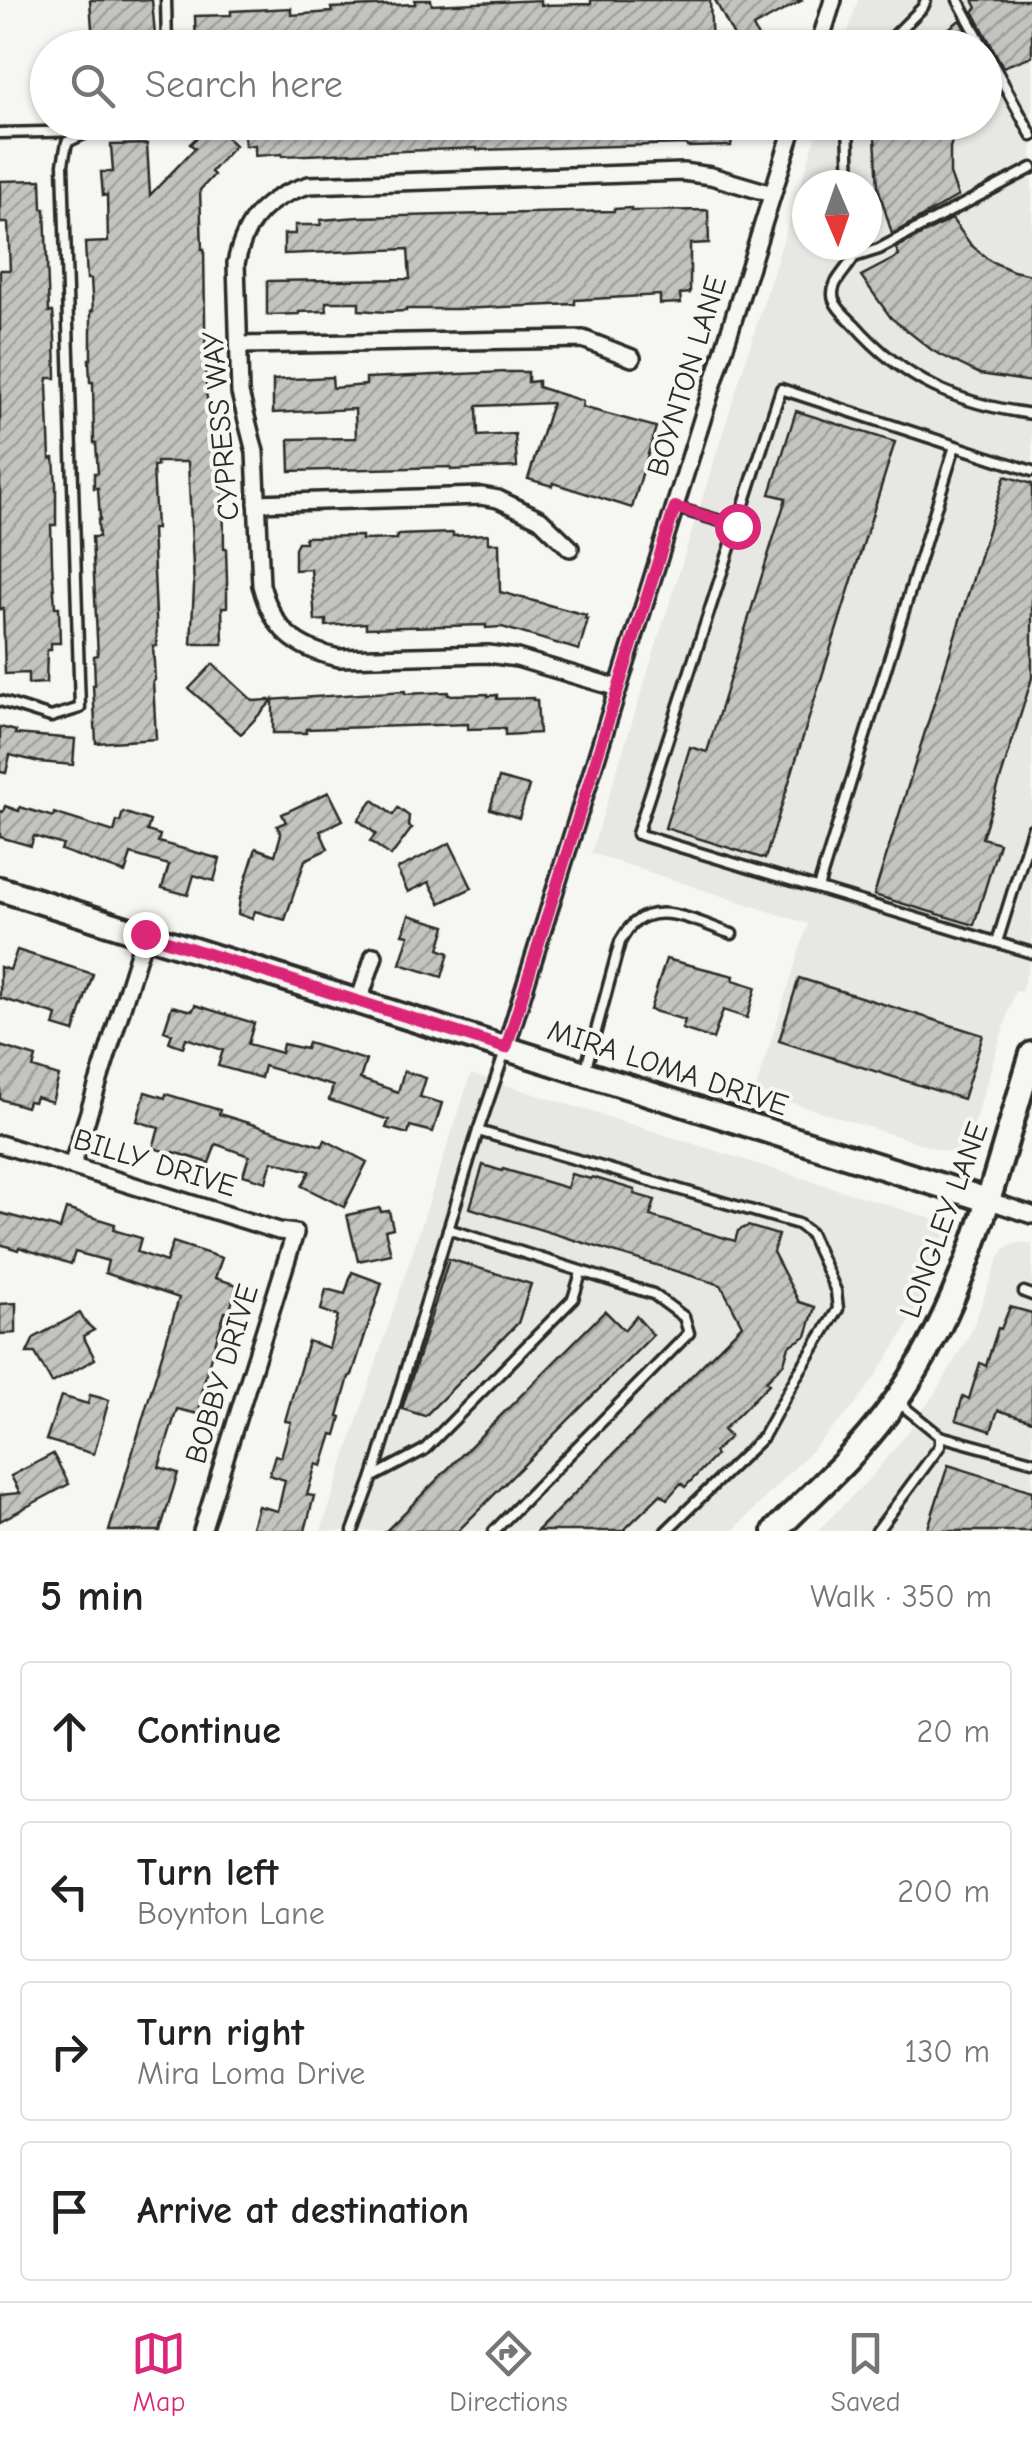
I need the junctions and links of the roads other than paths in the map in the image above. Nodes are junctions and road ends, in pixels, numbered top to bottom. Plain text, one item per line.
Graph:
1 (166, 0) edge
2 (833, 0) edge
3 (926, 0) edge
4 (958, 0) edge
5 (167, 30) edge
6 (824, 30) edge
7 (900, 30) edge
8 (974, 30) edge
9 (1002, 81) edge
10 (0, 133) edge
11 (30, 133) edge
12 (1032, 136) edge
13 (72, 140) edge
14 (788, 140) edge
15 (849, 140) edge
16 (1032, 168) edge
17 (850, 170) edge
18 (772, 194) junction
19 (882, 247) edge
20 (853, 260) edge
21 (238, 345) junction
22 (632, 358) dead end
23 (1032, 414) edge
24 (955, 446) junction
25 (1032, 470) edge
26 (257, 503) junction
27 (675, 507) junction
28 (737, 526) junction
29 (570, 548) dead end
30 (618, 688) junction
31 (0, 701) edge
32 (1032, 829) edge
33 (818, 888) junction
34 (0, 889) edge
35 (145, 934) junction
36 (732, 934) dead end
37 (998, 942) junction
38 (1032, 953) edge
39 (374, 956) dead end
40 (359, 1001) junction
41 (506, 1048) junction
42 (1032, 1054) edge
43 (584, 1072) junction
44 (478, 1130) junction
45 (0, 1144) edge
46 (72, 1166) junction
47 (986, 1200) junction
48 (1032, 1214) edge
49 (448, 1230) junction
50 (295, 1234) joint
51 (581, 1272) junction
52 (896, 1400) junction
53 (940, 1436) junction
54 (1032, 1461) edge
55 (373, 1478) junction
56 (202, 1531) edge
57 (353, 1531) edge
58 (494, 1531) edge
59 (666, 1531) edge
60 (776, 1531) edge
61 (877, 1531) edge

1 - 5 lane
2 - 6 street
3 - 7 lane
4 - 8 lane
9 - 12 lane
10 - 11 lane
13 - 31 lane
14 - 18 street, BOYNTON LANE
15 - 17 lane
16 - 19 lane
18 - 21 street, CYPRESS WAY
18 - 27 street, BOYNTON LANE
20 - 23 lane
21 - 22 street
21 - 26 street, CYPRESS WAY
24 - 25 lane
24 - 28 lane
24 - 33 lane
26 - 29 street
26 - 30 street, CYPRESS WAY
27 - 28 lane
27 - 30 street, BOYNTON LANE
28 - 33 lane
30 - 41 street, BOYNTON LANE
32 - 37 lane
33 - 37 lane
34 - 35 street, MIRA LOMA DRIVE
35 - 40 street, MIRA LOMA DRIVE
35 - 46 street
36 - 43 lane
37 - 38 lane
39 - 40 street
40 - 41 street, MIRA LOMA DRIVE
41 - 43 street, MIRA LOMA DRIVE
41 - 44 lane
42 - 47 street, LONGLEY LANE
43 - 47 street, MIRA LOMA DRIVE
44 - 49 lane
44 - 59 lane
45 - 46 street, BILLY DRIVE
46 - 50 street, BILLY DRIVE
47 - 48 street, MIRA LOMA DRIVE
47 - 52 street, LONGLEY LANE
49 - 51 lane
49 - 55 lane
50 - 56 street, BOBBY DRIVE
51 - 55 lane
51 - 58 lane
52 - 53 lane
52 - 60 street, LONGLEY LANE
53 - 54 lane
53 - 61 lane
55 - 57 lane

